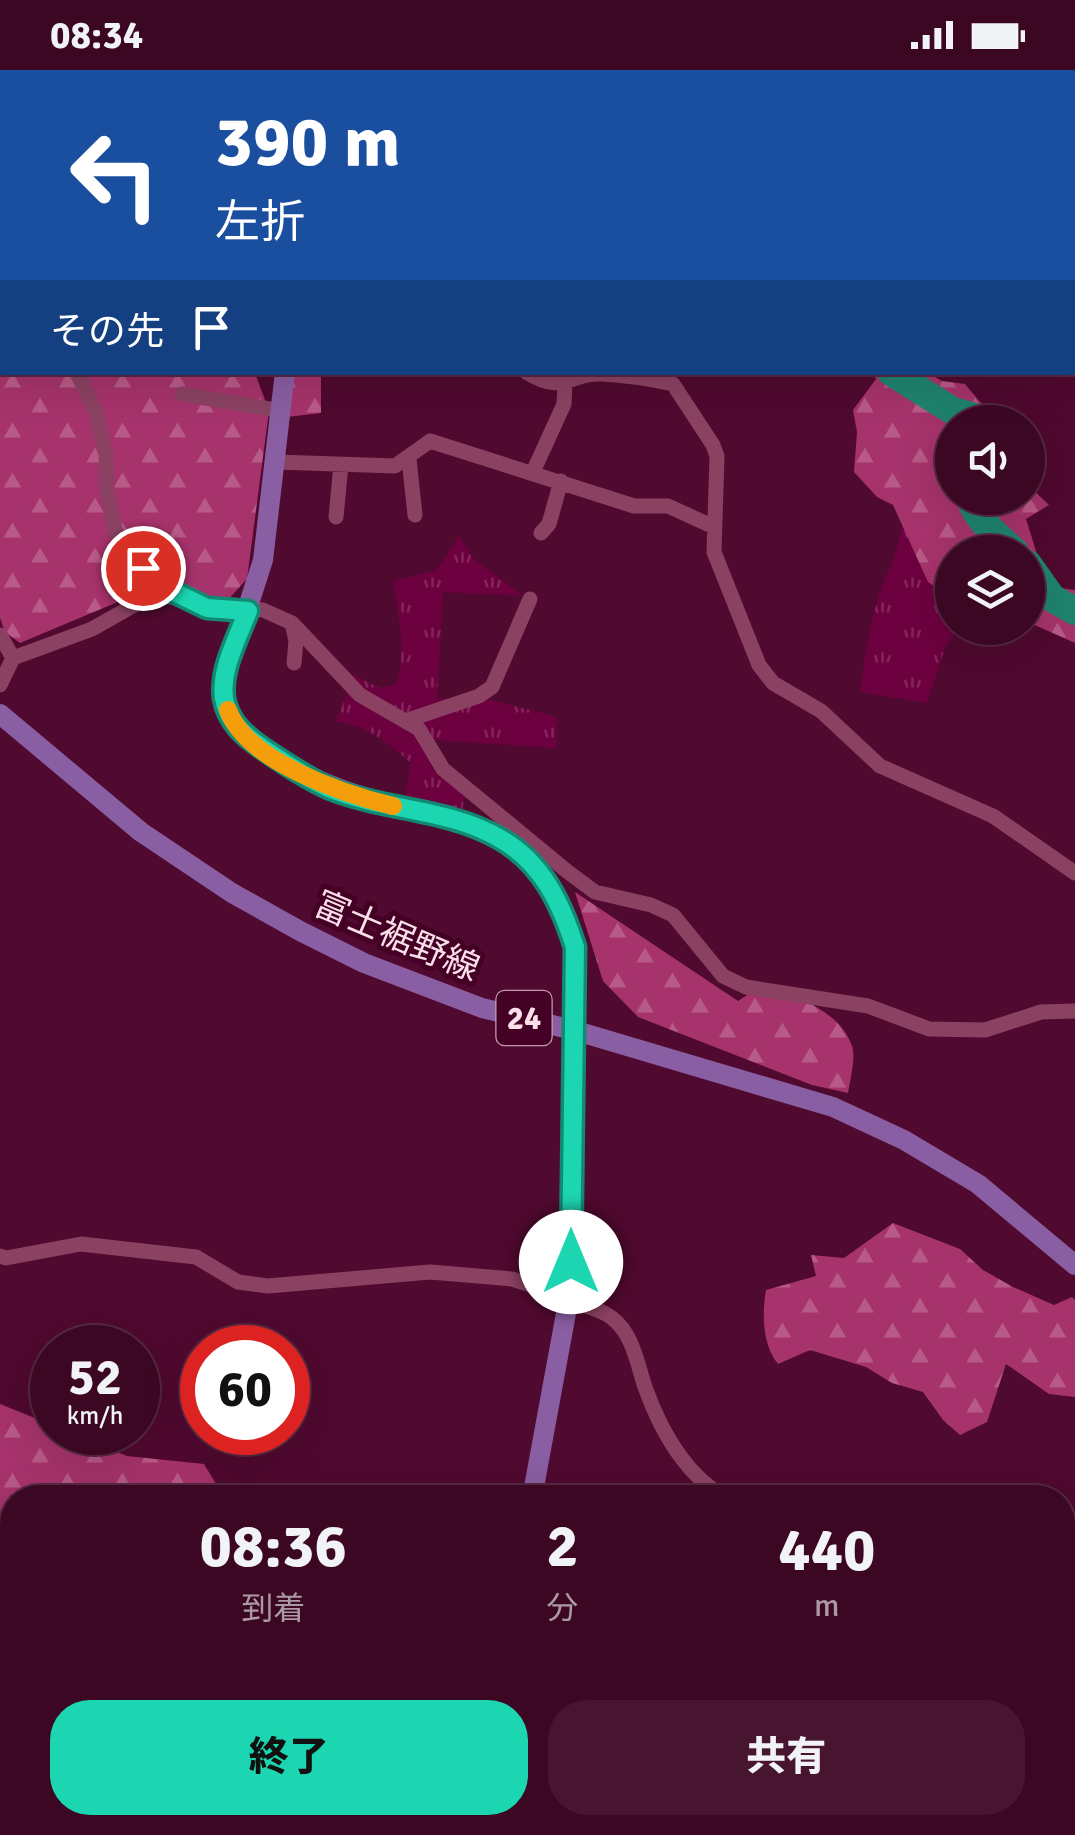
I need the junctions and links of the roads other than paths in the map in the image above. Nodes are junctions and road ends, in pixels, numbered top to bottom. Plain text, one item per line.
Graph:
1 (78, 375) edge
2 (285, 375) edge
3 (532, 375) edge
4 (597, 375) edge
5 (608, 375) edge
6 (565, 383) junction
7 (182, 394) dead end
8 (282, 411) junction
9 (409, 458) junction
10 (277, 462) junction
11 (341, 465) junction
12 (532, 472) junction
13 (561, 481) junction
14 (414, 515) dead end
15 (336, 517) dead end
16 (714, 527) junction
17 (540, 533) dead end
18 (161, 590) junction
19 (530, 599) dead end
20 (248, 611) junction
21 (292, 623) junction
22 (0, 635) edge
23 (13, 658) junction
24 (294, 663) dead end
25 (0, 685) edge
26 (0, 714) edge
27 (405, 720) junction
28 (1075, 873) edge
29 (1075, 1011) edge
30 (573, 1030) junction
31 (0, 1256) edge
32 (1075, 1265) edge
33 (569, 1299) junction
34 (534, 1485) edge
35 (709, 1485) edge

1 - 18 street
2 - 8 main road
3 - 6 street
4 - 6 street
5 - 16 street
6 - 12 street
7 - 8 street
8 - 10 main road
9 - 11 street
9 - 12 street
9 - 14 street
10 - 11 street
10 - 20 main road
11 - 15 street
12 - 13 street
13 - 16 street
13 - 17 street
16 - 28 street
18 - 20 street
18 - 23 street
19 - 27 street
20 - 21 street
20 - 30 main road
21 - 24 street
21 - 27 street
22 - 23 street
23 - 25 street
26 - 30 main road, 富士裾野線 / 24
27 - 29 street
30 - 32 main road, 富士裾野線 / 24
30 - 33 main road
31 - 33 street
33 - 34 main road
33 - 35 street

